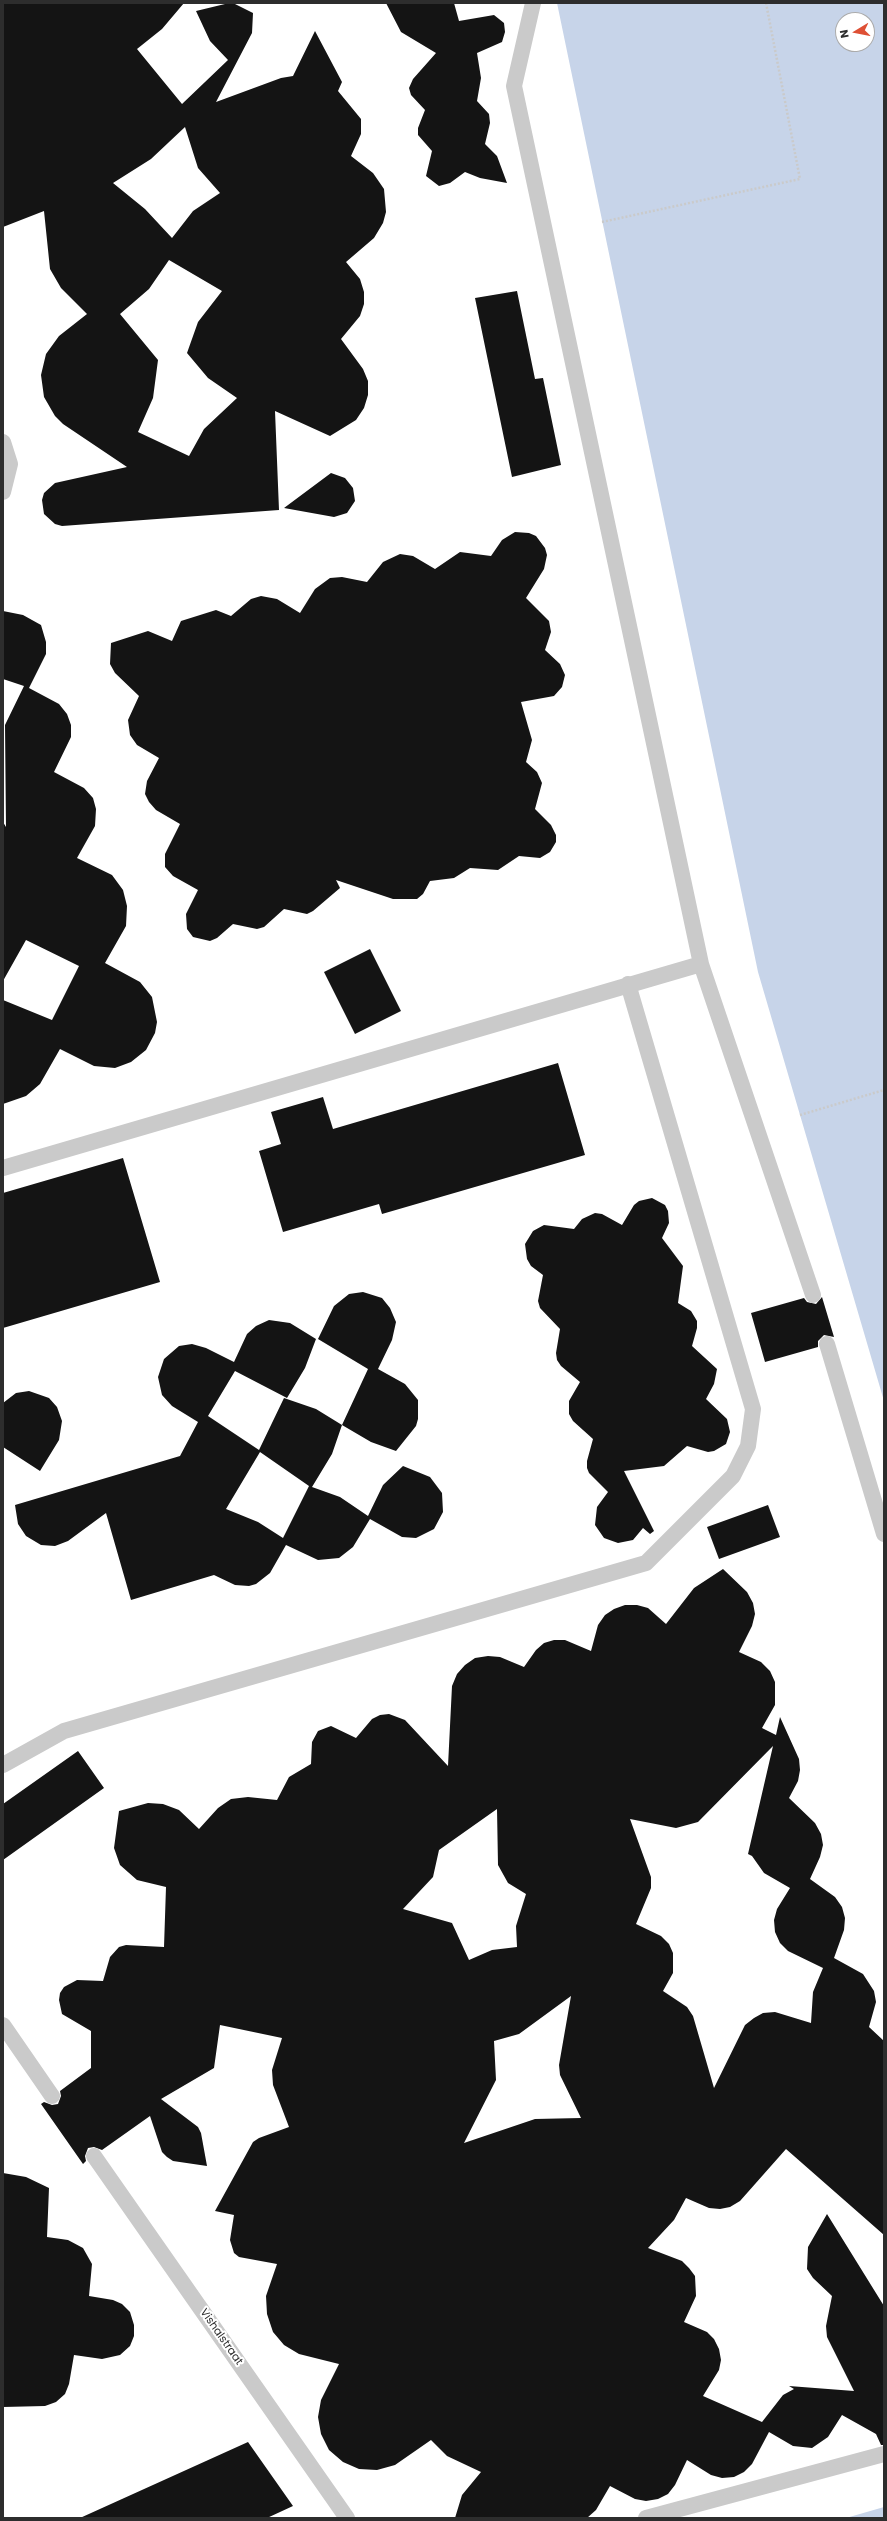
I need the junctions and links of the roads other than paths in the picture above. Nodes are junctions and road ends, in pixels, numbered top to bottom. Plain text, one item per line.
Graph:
1 (533, 3) edge
2 (3, 442) edge
3 (3, 492) edge
4 (701, 964) junction
5 (628, 984) junction
6 (3, 1168) edge
7 (813, 1295) dead end
8 (827, 1344) dead end
9 (884, 1534) edge
10 (3, 1765) edge
11 (3, 2025) edge
12 (52, 2096) dead end
13 (94, 2156) dead end
14 (884, 2454) edge
15 (347, 2518) edge
16 (646, 2518) edge

1 - 4 lane
2 - 3 lane
4 - 5 lane
4 - 7 lane
5 - 6 lane
5 - 10 lane
8 - 9 lane
11 - 12 lane
13 - 15 lane, Vishalstraat
14 - 16 lane

